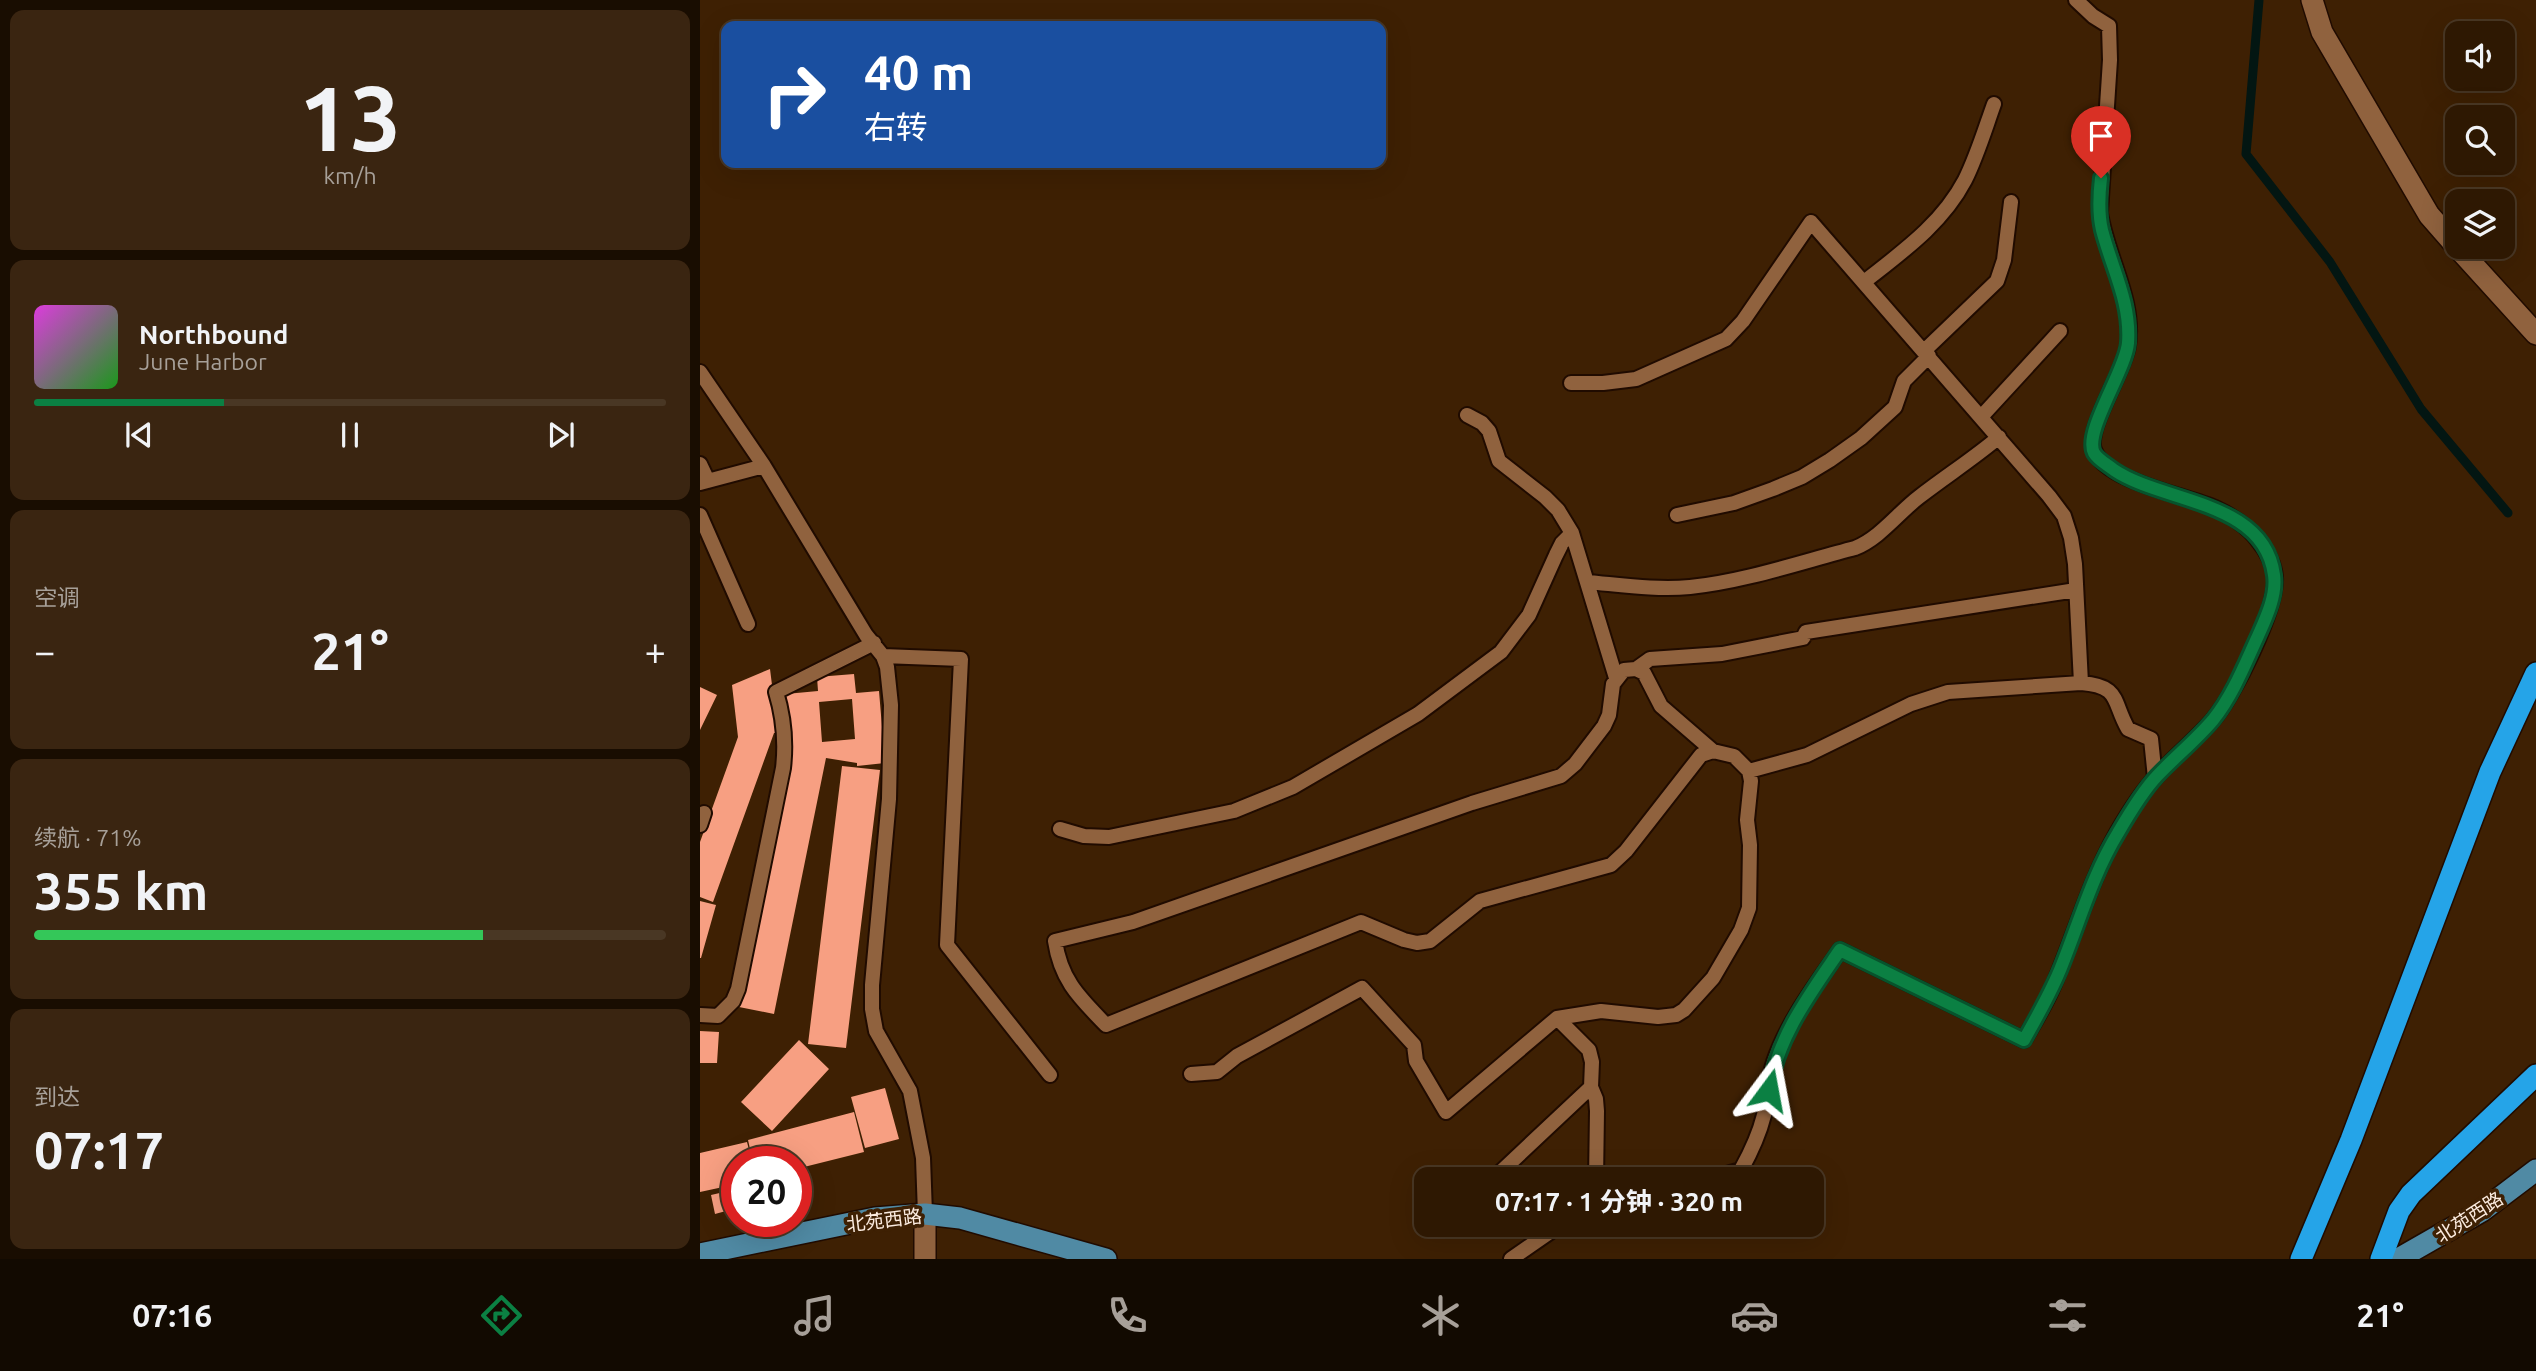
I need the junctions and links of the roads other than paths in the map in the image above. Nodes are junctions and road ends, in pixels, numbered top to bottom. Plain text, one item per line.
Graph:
1 (2076, 0) edge
2 (2312, 0) edge
3 (1994, 104) dead end
4 (2011, 202) dead end
5 (2445, 233) edge
6 (2468, 259) edge
7 (1864, 282) junction
8 (2060, 331) dead end
9 (2536, 334) edge
10 (1926, 354) junction
11 (700, 372) edge
12 (1571, 383) dead end
13 (1467, 415) dead end
14 (1981, 417) junction
15 (1999, 437) junction
16 (700, 464) edge
17 (764, 466) junction
18 (704, 482) edge
19 (700, 515) edge
20 (1677, 515) dead end
21 (1572, 533) junction
22 (1587, 582) junction
23 (2076, 590) junction
24 (748, 624) dead end
25 (874, 643) junction
26 (883, 656) junction
27 (1636, 669) junction
28 (2536, 673) edge
29 (1616, 678) junction
30 (2081, 683) junction
31 (1713, 751) junction
32 (1749, 771) junction
33 (2155, 778) junction
34 (1060, 829) dead end
35 (700, 1015) edge
36 (1557, 1018) junction
37 (1191, 1074) dead end
38 (1050, 1075) dead end
39 (2536, 1075) edge
40 (1591, 1087) junction
41 (1506, 1167) edge
42 (1596, 1167) edge
43 (1743, 1167) edge
44 (2536, 1170) edge
45 (925, 1214) junction
46 (1543, 1237) edge
47 (700, 1254) edge
48 (925, 1259) edge
49 (1107, 1259) edge
50 (1511, 1259) edge
51 (2301, 1259) edge
52 (2381, 1259) edge
53 (2398, 1259) edge

1 - 33 lane
2 - 5 street
3 - 7 lane
4 - 10 lane
6 - 9 street
7 - 10 lane
7 - 12 lane
8 - 14 lane
10 - 14 lane
10 - 20 lane
11 - 17 lane
13 - 21 lane
14 - 15 lane
15 - 22 lane
15 - 23 lane
16 - 18 lane
17 - 18 lane
17 - 25 lane
19 - 24 lane
21 - 22 lane
21 - 34 lane
22 - 29 lane
23 - 27 lane
23 - 30 lane
25 - 26 lane
25 - 35 lane
26 - 38 lane
26 - 45 lane
27 - 29 lane
27 - 31 lane
28 - 51 highway
29 - 31 lane
30 - 32 lane
30 - 33 lane
31 - 32 lane
32 - 36 lane
33 - 43 lane
36 - 37 lane
36 - 40 lane
39 - 52 highway
40 - 41 lane
40 - 42 lane
44 - 53 main road, 北苑西路
45 - 47 main road, 北苑西路
45 - 48 street
45 - 49 main road, 北苑西路
46 - 50 lane

